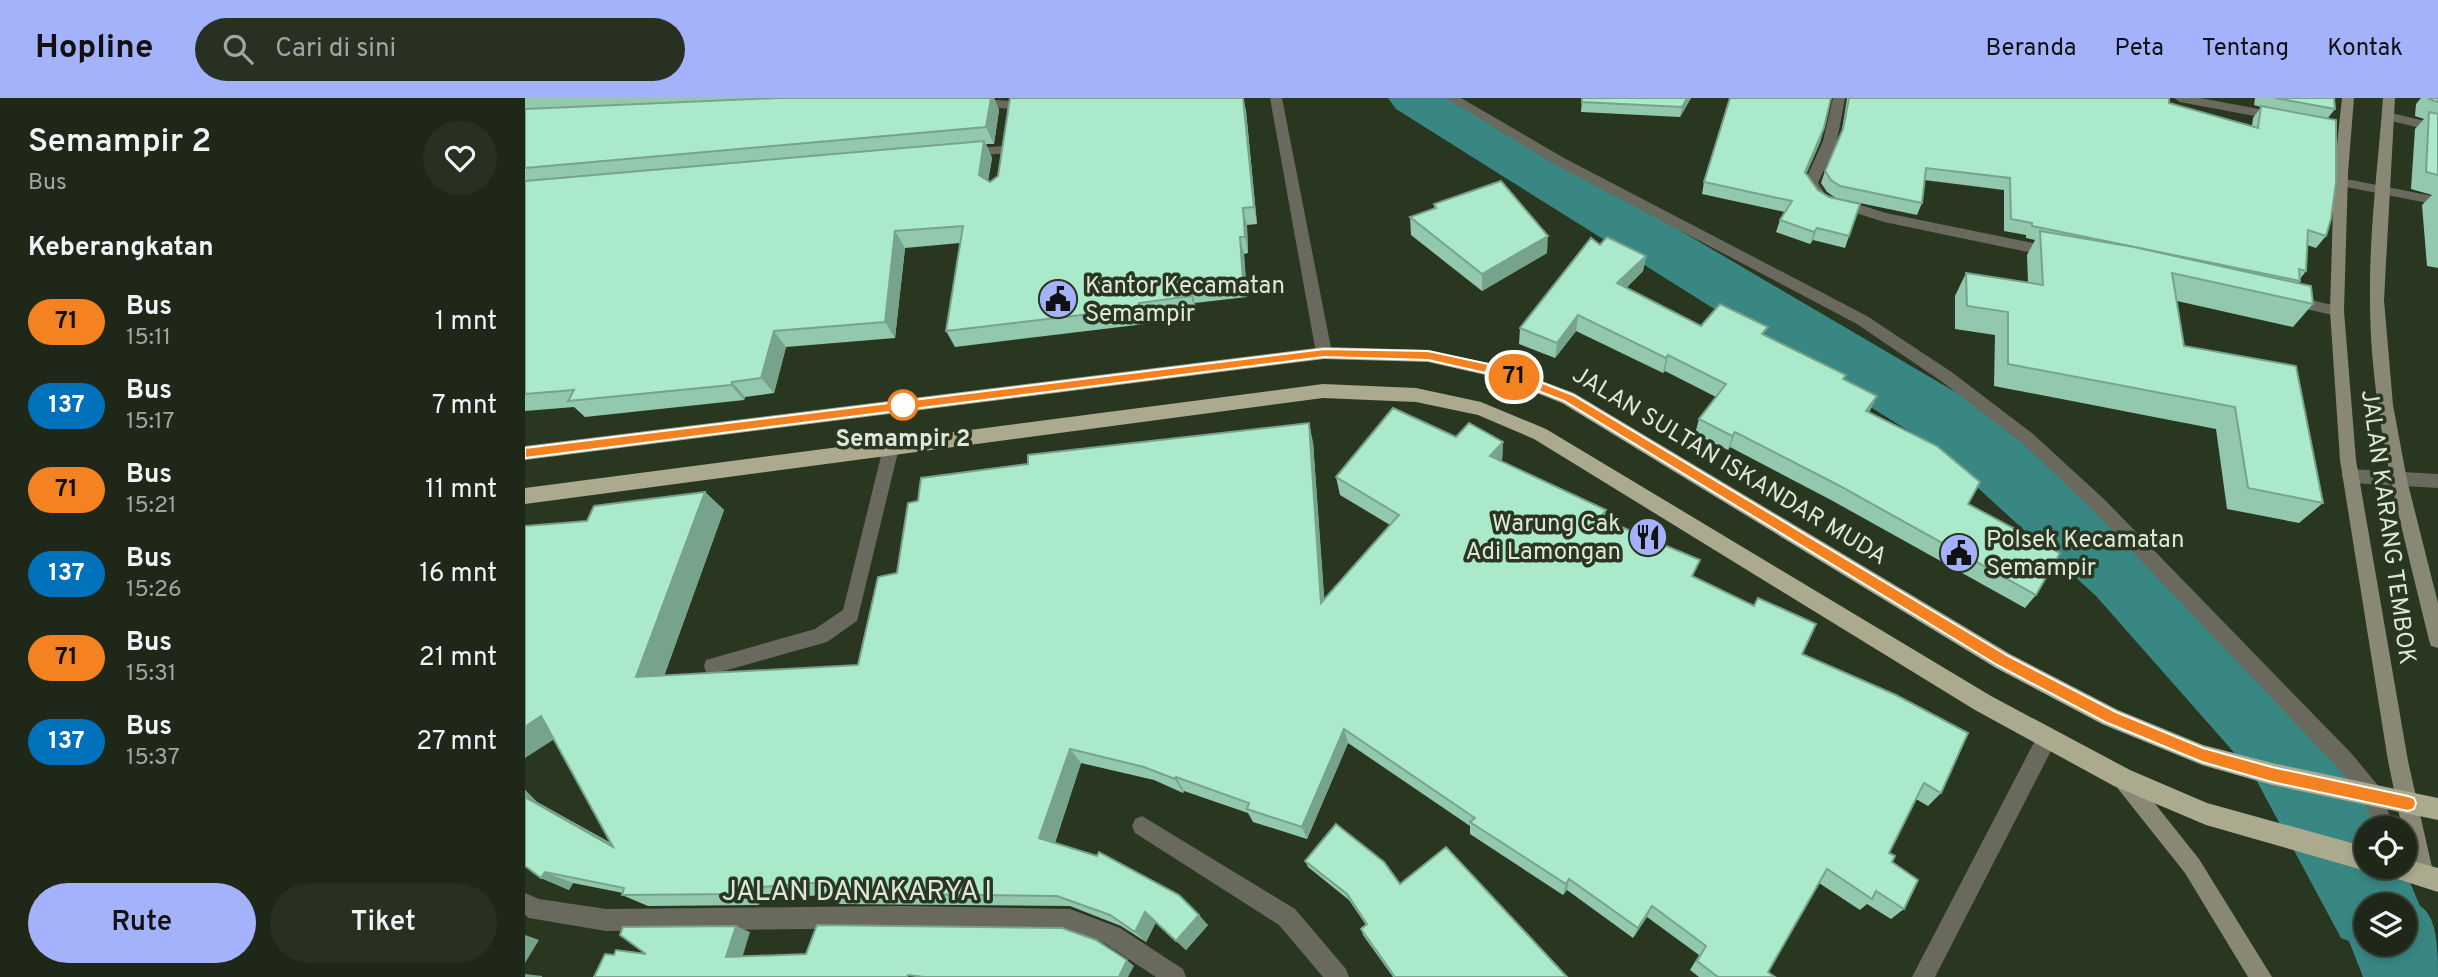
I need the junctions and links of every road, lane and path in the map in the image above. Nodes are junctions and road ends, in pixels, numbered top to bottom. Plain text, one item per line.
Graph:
1 (1276, 98) edge
2 (1452, 98) edge
3 (1839, 98) edge
4 (2181, 98) edge
5 (2348, 98) edge
6 (2389, 98) edge
7 (958, 100) edge
8 (1013, 108) edge
9 (2387, 116) junction
10 (2294, 119) edge
11 (2438, 128) edge
12 (1002, 149) edge
13 (948, 154) edge
14 (2341, 182) junction
15 (2383, 191) junction
16 (2438, 201) edge
17 (2065, 254) edge
18 (2275, 297) edge
19 (2337, 311) junction
20 (1324, 353) junction
21 (891, 448) junction
22 (525, 453) edge
23 (2350, 476) junction
24 (2399, 480) junction
25 (2438, 481) edge
26 (527, 500) edge
27 (2438, 640) edge
28 (713, 666) dead end
29 (2047, 738) junction
30 (2122, 778) junction
31 (2373, 795) junction
32 (2408, 803) junction
33 (2438, 809) edge
34 (2380, 816) edge
35 (1142, 826) dead end
36 (2354, 855) edge
37 (2431, 878) edge
38 (525, 904) edge
39 (1175, 977) edge
40 (1338, 977) edge
41 (1923, 977) edge
42 (2261, 977) edge

1 - 20 street
2 - 31 street
3 - 17 street
4 - 10 street
5 - 14 main road, JALAN KARANG TEMBOK
6 - 9 main road, JALAN KARANG TEMBOK
7 - 8 street
9 - 11 street
9 - 15 main road, JALAN KARANG TEMBOK
12 - 13 street
14 - 15 street
14 - 19 main road, JALAN KARANG TEMBOK
15 - 16 street
15 - 24 main road, JALAN KARANG TEMBOK
18 - 19 street
19 - 23 main road, JALAN KARANG TEMBOK
20 - 22 highway, JALAN SULTAN ISKANDAR MUDA
20 - 31 highway, JALAN SULTAN ISKANDAR MUDA
21 - 26 highway
21 - 28 street
21 - 29 highway
23 - 24 street
23 - 32 main road, JALAN KARANG TEMBOK
24 - 25 street
24 - 27 main road, JALAN KARANG TEMBOK
29 - 30 highway
29 - 41 street
30 - 36 highway
30 - 42 main road
31 - 32 highway, JALAN SULTAN ISKANDAR MUDA
31 - 34 street
32 - 33 highway, JALAN SULTAN ISKANDAR MUDA
32 - 37 main road, JALAN KARANG TEMBOK
35 - 40 street
38 - 39 street, JALAN DANAKARYA I

